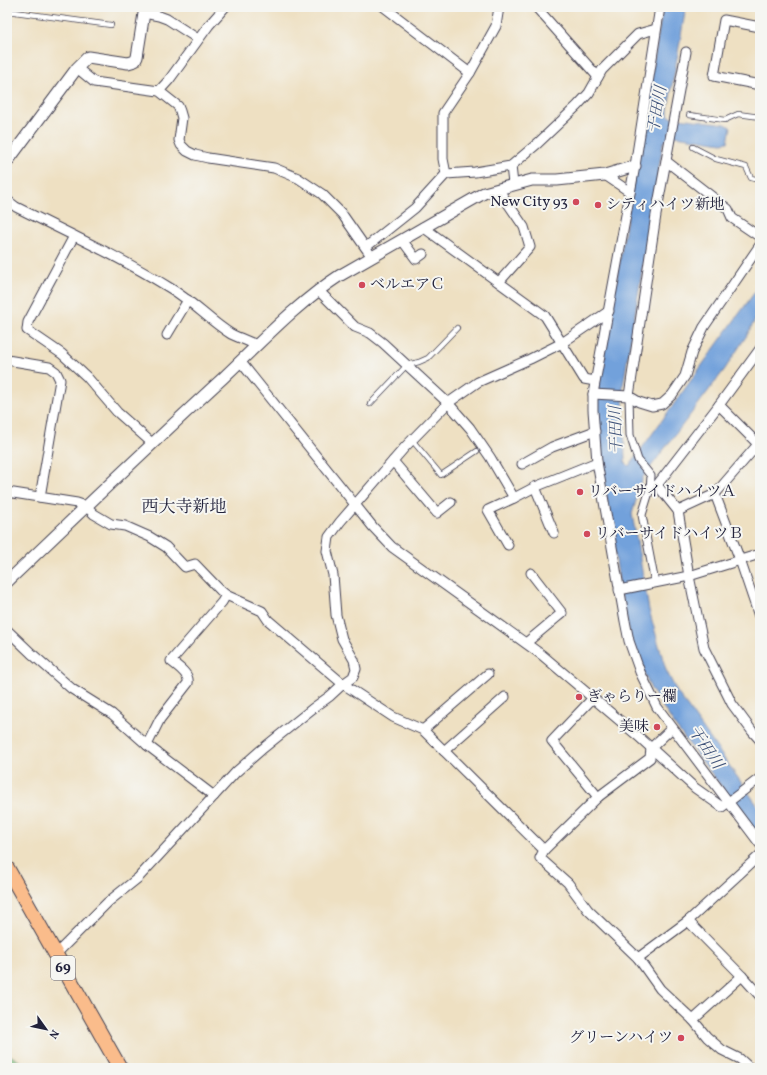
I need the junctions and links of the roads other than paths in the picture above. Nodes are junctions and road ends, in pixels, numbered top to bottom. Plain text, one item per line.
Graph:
1 (225, 7) edge
2 (384, 7) edge
3 (499, 7) edge
4 (660, 7) edge
5 (541, 9) edge
6 (144, 10) edge
7 (7, 11) edge
8 (111, 25) dead end
9 (760, 27) edge
10 (656, 29) junction
11 (198, 39) junction
12 (686, 52) dead end
13 (77, 68) junction
14 (470, 73) junction
15 (598, 77) junction
16 (760, 85) edge
17 (159, 91) junction
18 (689, 115) dead end
19 (760, 117) edge
20 (693, 147) dead end
21 (666, 161) junction
22 (7, 162) edge
23 (511, 166) junction
24 (635, 166) junction
25 (446, 174) junction
26 (605, 175) junction
27 (760, 180) edge
28 (513, 184) junction
29 (498, 189) junction
30 (630, 192) junction
31 (7, 200) edge
32 (423, 227) junction
33 (74, 236) junction
34 (760, 237) edge
35 (402, 240) junction
36 (760, 245) edge
37 (366, 247) junction
38 (423, 254) dead end
39 (372, 257) junction
40 (499, 282) junction
41 (318, 290) junction
42 (188, 300) junction
43 (609, 311) junction
44 (457, 328) dead end
45 (166, 335) dead end
46 (562, 343) junction
47 (257, 345) junction
48 (760, 349) edge
49 (7, 360) edge
50 (240, 361) junction
51 (407, 365) junction
52 (595, 381) junction
53 (596, 394) junction
54 (628, 396) junction
55 (448, 403) junction
56 (370, 404) dead end
57 (719, 405) junction
58 (595, 431) junction
59 (412, 440) junction
60 (152, 442) junction
61 (759, 446) edge
62 (478, 451) dead end
63 (393, 461) junction
64 (597, 462) junction
65 (522, 464) dead end
66 (535, 487) junction
67 (7, 492) edge
68 (715, 494) junction
69 (40, 496) junction
70 (514, 498) junction
71 (451, 502) dead end
72 (354, 503) junction
73 (86, 506) junction
74 (678, 512) junction
75 (554, 533) dead end
76 (508, 545) dead end
77 (760, 554) edge
78 (740, 560) junction
79 (531, 573) dead end
80 (689, 576) junction
81 (7, 582) edge
82 (653, 583) junction
83 (621, 590) junction
84 (226, 595) junction
85 (760, 619) edge
86 (7, 630) edge
87 (526, 643) junction
88 (488, 674) dead end
89 (343, 684) junction
90 (504, 697) dead end
91 (593, 698) junction
92 (672, 728) junction
93 (423, 730) junction
94 (760, 740) edge
95 (147, 745) junction
96 (651, 748) junction
97 (444, 751) junction
98 (760, 778) edge
99 (214, 796) junction
100 (598, 797) junction
101 (728, 802) junction
102 (760, 844) edge
103 (544, 850) junction
104 (760, 855) edge
105 (7, 868) edge
106 (688, 920) junction
107 (56, 955) junction
108 (638, 958) junction
109 (742, 976) junction
110 (760, 996) edge
111 (693, 1020) junction
112 (120, 1068) edge
113 (750, 1068) edge

1 - 11 street
2 - 14 street
3 - 14 street
4 - 10 street
5 - 15 street
6 - 11 street
6 - 13 street
7 - 8 lane
9 - 16 street
10 - 15 street
10 - 24 street
11 - 17 street
12 - 21 street
13 - 17 street
13 - 22 street
14 - 25 street
15 - 23 street
17 - 37 street
18 - 19 lane
20 - 27 lane
21 - 34 street
21 - 54 street
23 - 25 street
23 - 28 street
24 - 26 street
24 - 30 street
25 - 37 street
26 - 28 street
26 - 30 street
28 - 29 street
29 - 32 street
29 - 40 street
30 - 43 street
31 - 33 street
32 - 35 street
32 - 40 street
33 - 42 street
33 - 60 street
35 - 38 street
35 - 39 street
36 - 54 street
37 - 39 street
39 - 41 street
40 - 46 street
41 - 47 street
41 - 51 street
42 - 45 street
42 - 47 street
43 - 46 street
43 - 52 street
44 - 51 lane
46 - 52 street
46 - 55 street
47 - 50 street
48 - 57 street
49 - 69 street
50 - 60 street
50 - 72 street
51 - 55 street
51 - 56 lane
52 - 53 street
53 - 54 street
53 - 58 street
54 - 82 street
55 - 59 street
55 - 70 street
57 - 61 street
57 - 74 street
58 - 64 street
58 - 65 street
59 - 62 lane
59 - 63 street
60 - 73 street
61 - 68 street
63 - 71 street
63 - 72 street
64 - 66 street
64 - 83 street
66 - 70 street
66 - 75 street
67 - 69 street
68 - 74 street
68 - 78 street
69 - 73 street
70 - 76 street
72 - 87 street
72 - 89 street
73 - 81 street
73 - 84 street
74 - 80 street
77 - 78 street
78 - 80 street
78 - 85 street
79 - 87 street
80 - 82 street
80 - 94 street
82 - 83 street
83 - 92 street
84 - 89 street
84 - 95 street
86 - 95 street
87 - 91 street
88 - 93 street
89 - 93 street
89 - 99 street
90 - 97 street
91 - 96 street
91 - 100 street
92 - 96 street
92 - 101 street
93 - 97 street
95 - 99 street
96 - 100 street
96 - 101 street
97 - 103 street
98 - 101 street
99 - 107 street
100 - 103 street
101 - 102 street
103 - 108 street
104 - 106 street
105 - 107 main road, 69
106 - 108 street
106 - 109 street
107 - 112 main road, 69
108 - 111 street
109 - 110 street
109 - 111 street
111 - 113 street

